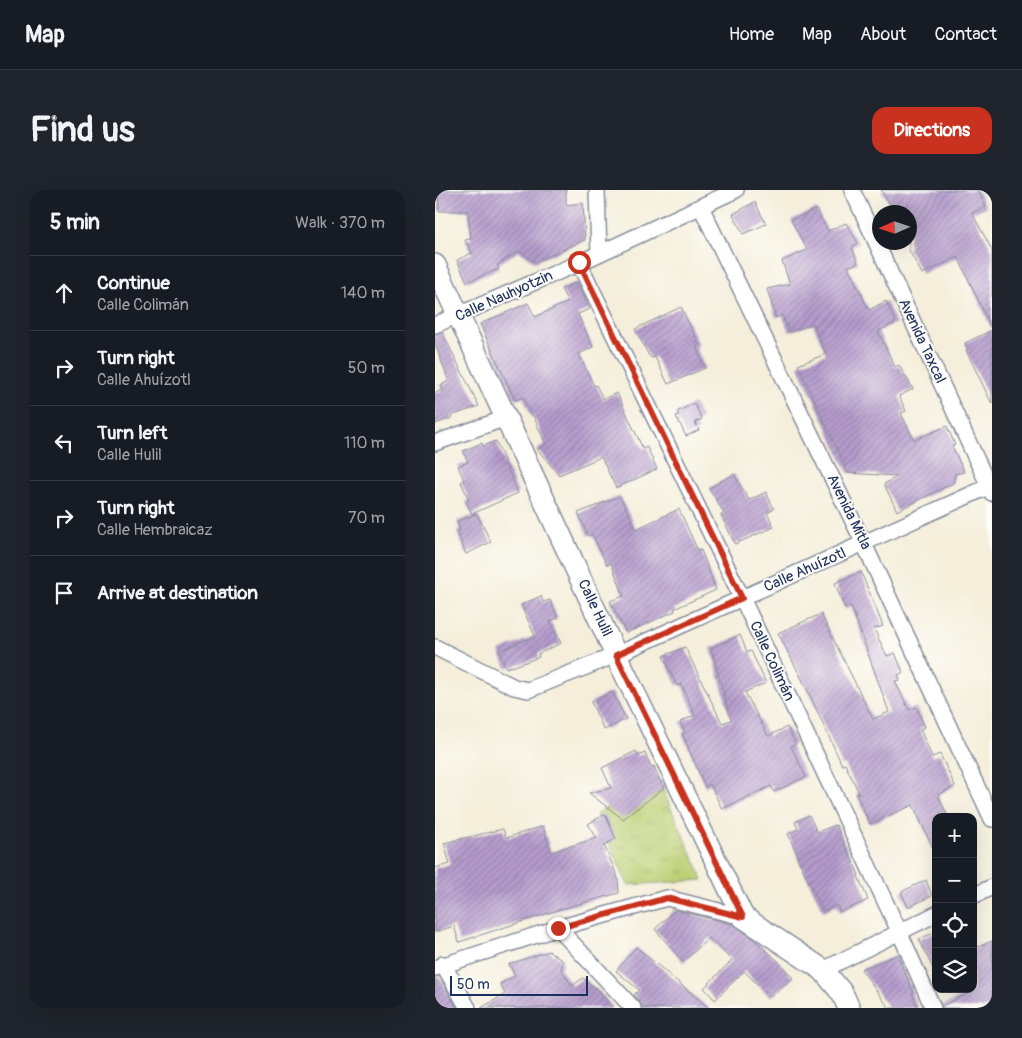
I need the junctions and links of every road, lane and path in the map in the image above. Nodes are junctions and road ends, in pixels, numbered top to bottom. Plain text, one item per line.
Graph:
1 (597, 190) edge
2 (736, 190) edge
3 (852, 190) edge
4 (701, 207) junction
5 (599, 253) junction
6 (579, 262) junction
7 (435, 265) edge
8 (459, 316) junction
9 (435, 325) edge
10 (506, 418) junction
11 (435, 443) edge
12 (991, 488) edge
13 (864, 544) junction
14 (742, 598) junction
15 (435, 647) edge
16 (616, 655) junction
17 (992, 819) edge
18 (992, 887) edge
19 (977, 894) edge
20 (932, 916) edge
21 (743, 917) junction
22 (558, 928) junction
23 (899, 931) junction
24 (439, 966) edge
25 (823, 970) junction
26 (468, 1008) edge
27 (633, 1008) edge
28 (849, 1008) edge
29 (933, 1008) edge

1 - 5 street
2 - 4 street, Calle Nauhyotzin
3 - 12 street, Avenida Taxcal
4 - 5 street, Calle Nauhyotzin
4 - 13 street, Avenida Mitla
5 - 6 street, Calle Nauhyotzin
6 - 8 street, Calle Nauhyotzin
6 - 14 street, Calle Colimán
7 - 8 street, Calle Hulil
8 - 9 street, Calle Nauhyotzin
8 - 10 street, Calle Hulil
10 - 11 street
10 - 16 street, Calle Hulil
12 - 13 street, Calle Ahuízotl
13 - 14 street, Calle Ahuízotl
13 - 17 street, Avenida Mitla
14 - 16 street, Calle Ahuízotl
14 - 23 street, Calle Colimán
15 - 16 street, Calle Ahuízotl
16 - 21 street, Calle Hulil
18 - 19 street
20 - 23 street
21 - 22 street
21 - 25 street
22 - 24 street
22 - 27 street
23 - 25 street
23 - 29 street, Calle Colimán
24 - 26 street
25 - 28 street

